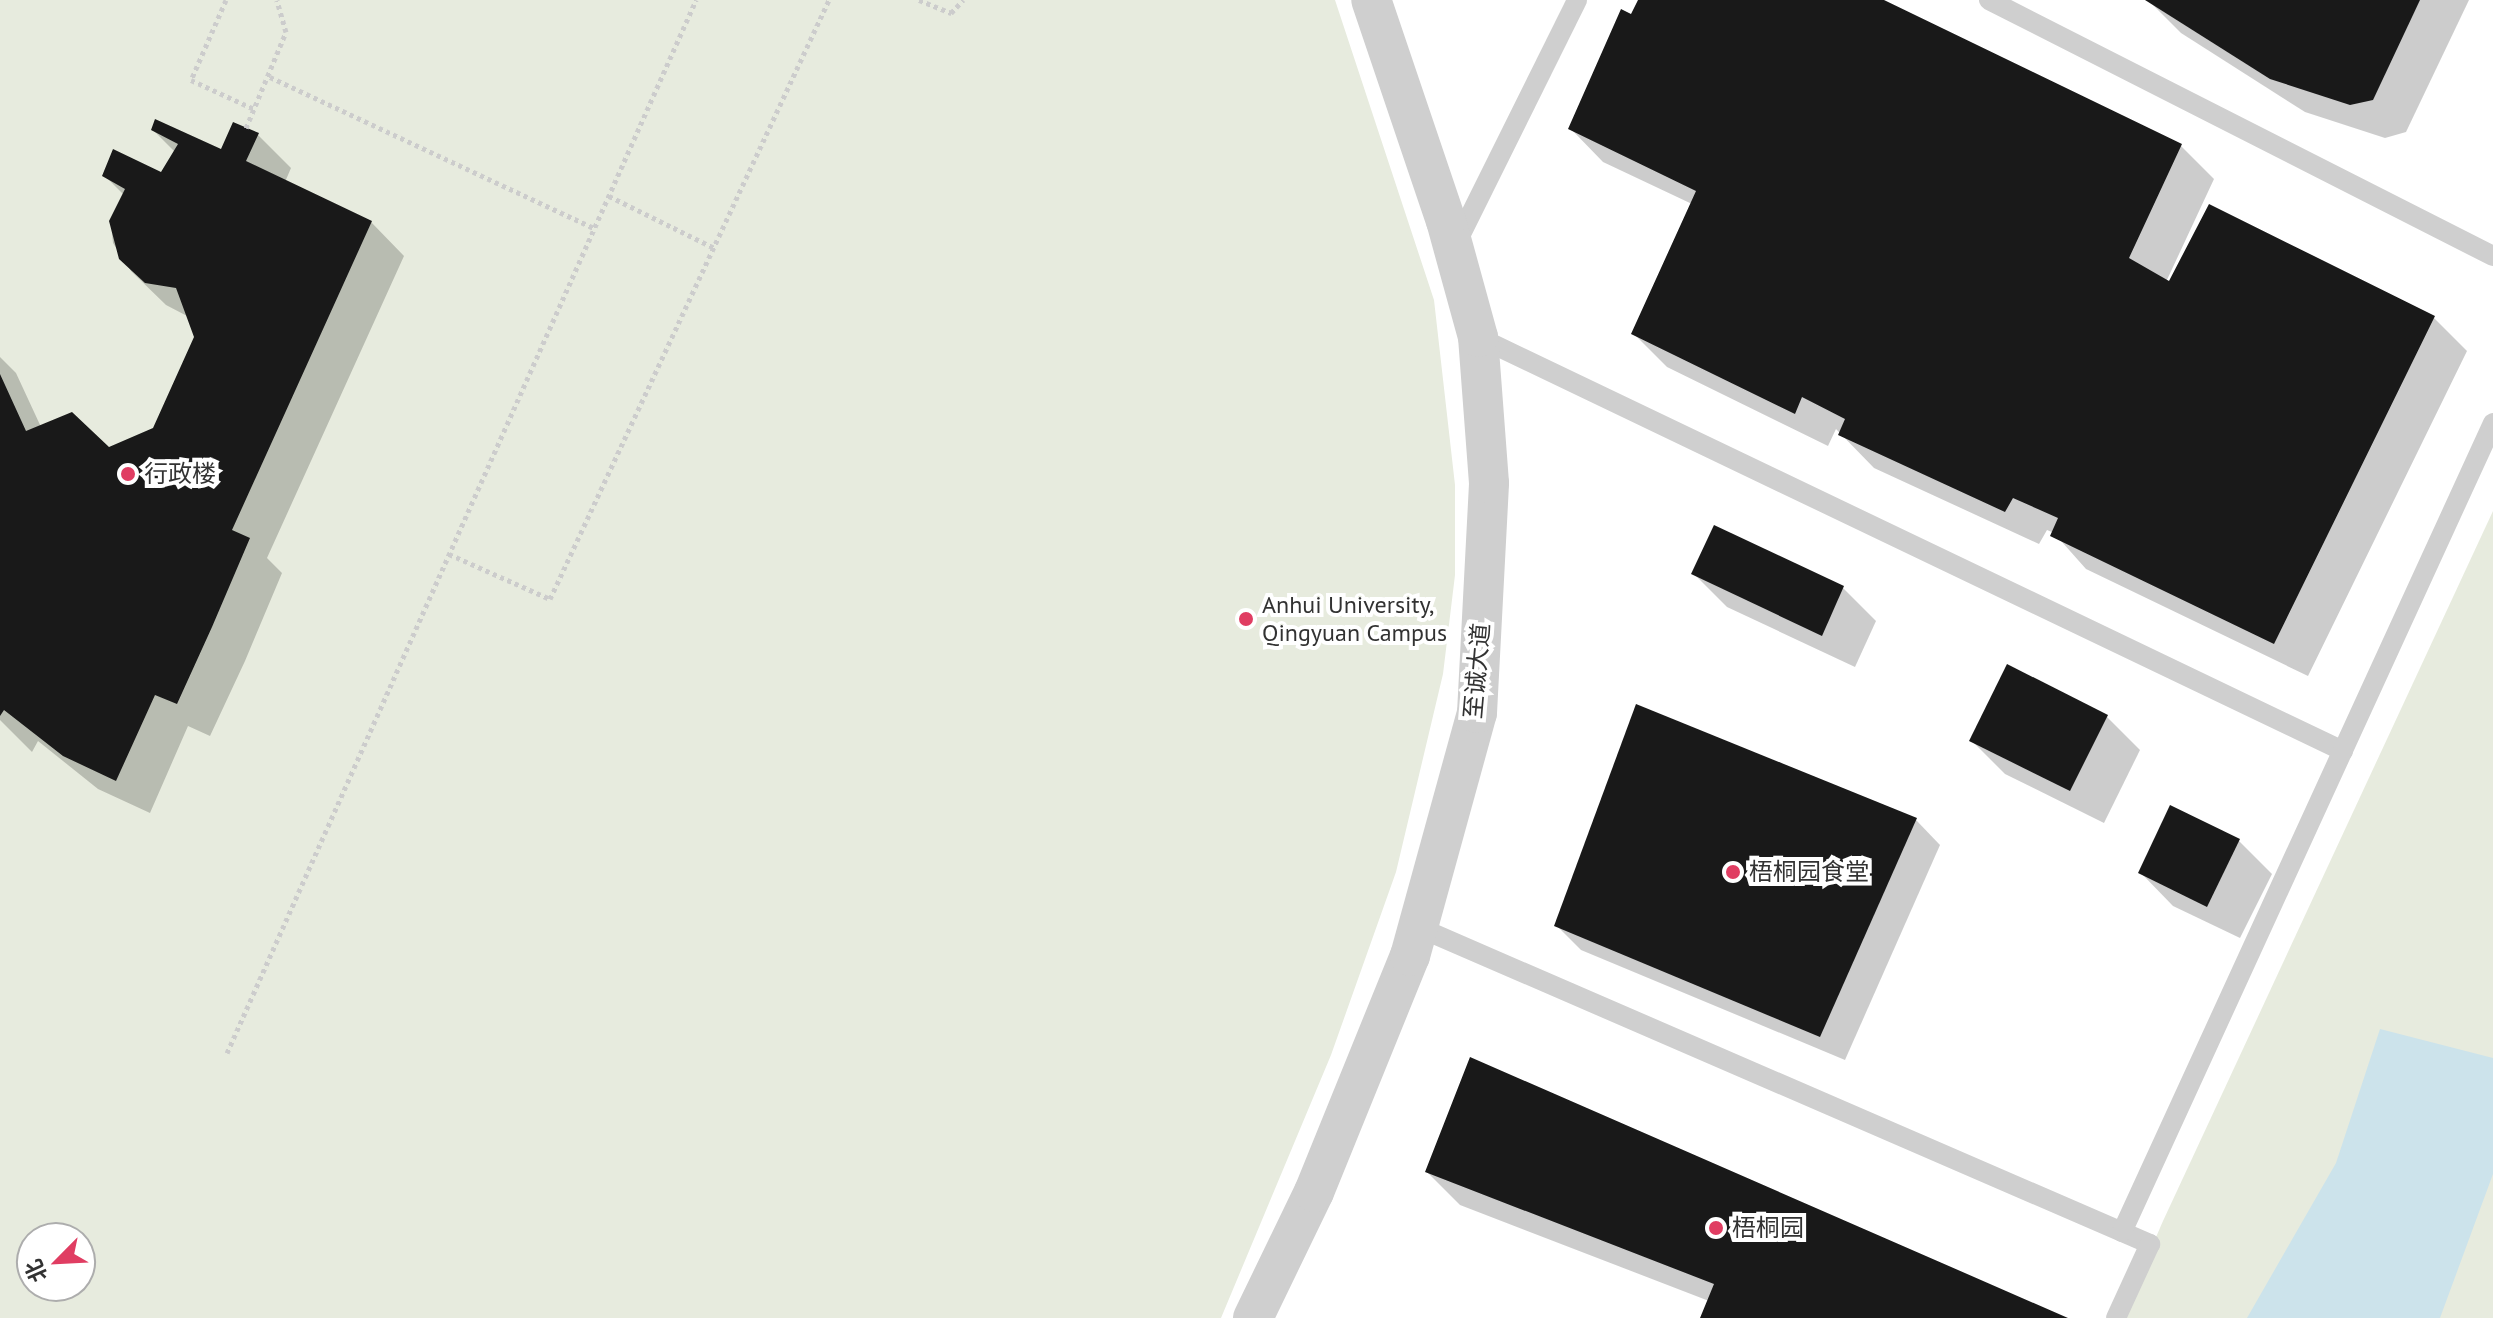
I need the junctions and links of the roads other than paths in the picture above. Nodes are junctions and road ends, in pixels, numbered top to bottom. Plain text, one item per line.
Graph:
1 (1371, 0) edge
2 (1577, 0) edge
3 (1989, 0) edge
4 (1454, 248) junction
5 (2493, 256) edge
6 (1478, 337) junction
7 (2493, 423) edge
8 (2343, 751) junction
9 (1418, 927) junction
10 (2122, 1232) junction
11 (1253, 1318) edge
12 (2116, 1318) edge

1 - 4 street, 至诚大道
2 - 4 lane
3 - 5 lane
4 - 6 street, 至诚大道
6 - 8 lane
6 - 9 street, 至诚大道
7 - 8 lane
8 - 10 lane
9 - 10 lane
9 - 11 street, 至诚大道
10 - 12 lane

